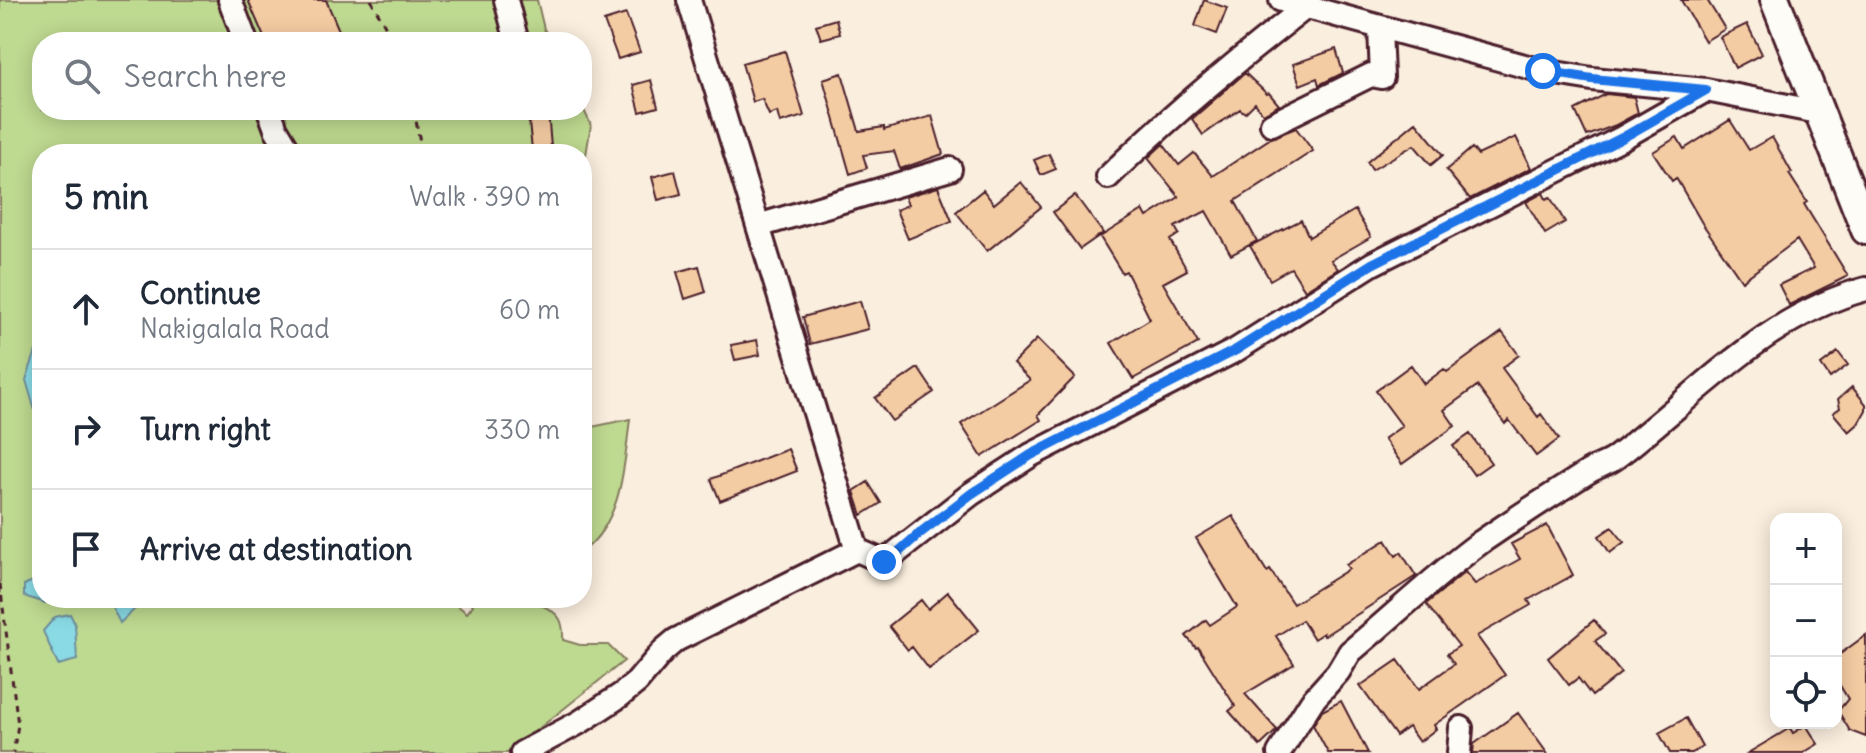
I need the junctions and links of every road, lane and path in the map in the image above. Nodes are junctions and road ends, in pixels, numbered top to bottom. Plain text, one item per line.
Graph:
1 (230, 0) edge
2 (371, 0) edge
3 (506, 0) edge
4 (689, 0) edge
5 (1281, 0) edge
6 (1775, 0) edge
7 (1306, 7) junction
8 (1380, 28) junction
9 (242, 32) edge
10 (389, 32) edge
11 (514, 32) edge
12 (1706, 90) junction
13 (1818, 112) junction
14 (273, 120) edge
15 (416, 120) edge
16 (1272, 124) dead end
17 (285, 144) edge
18 (421, 144) edge
19 (950, 169) dead end
20 (1108, 177) dead end
21 (758, 226) junction
22 (1866, 230) edge
23 (1866, 289) edge
24 (857, 550) junction
25 (0, 584) edge
26 (1461, 728) dead end
27 (13, 753) edge
28 (522, 753) edge
29 (1279, 753) edge
30 (1459, 753) edge

1 - 9 street
2 - 10 path
3 - 11 street
4 - 21 street
5 - 7 street
6 - 13 main road
7 - 8 street
7 - 20 street
8 - 12 street
8 - 16 street
12 - 13 street
12 - 24 street
13 - 22 main road
14 - 17 street
15 - 18 path
19 - 21 street
21 - 24 street
23 - 29 street
24 - 28 street
25 - 27 path
26 - 30 street

